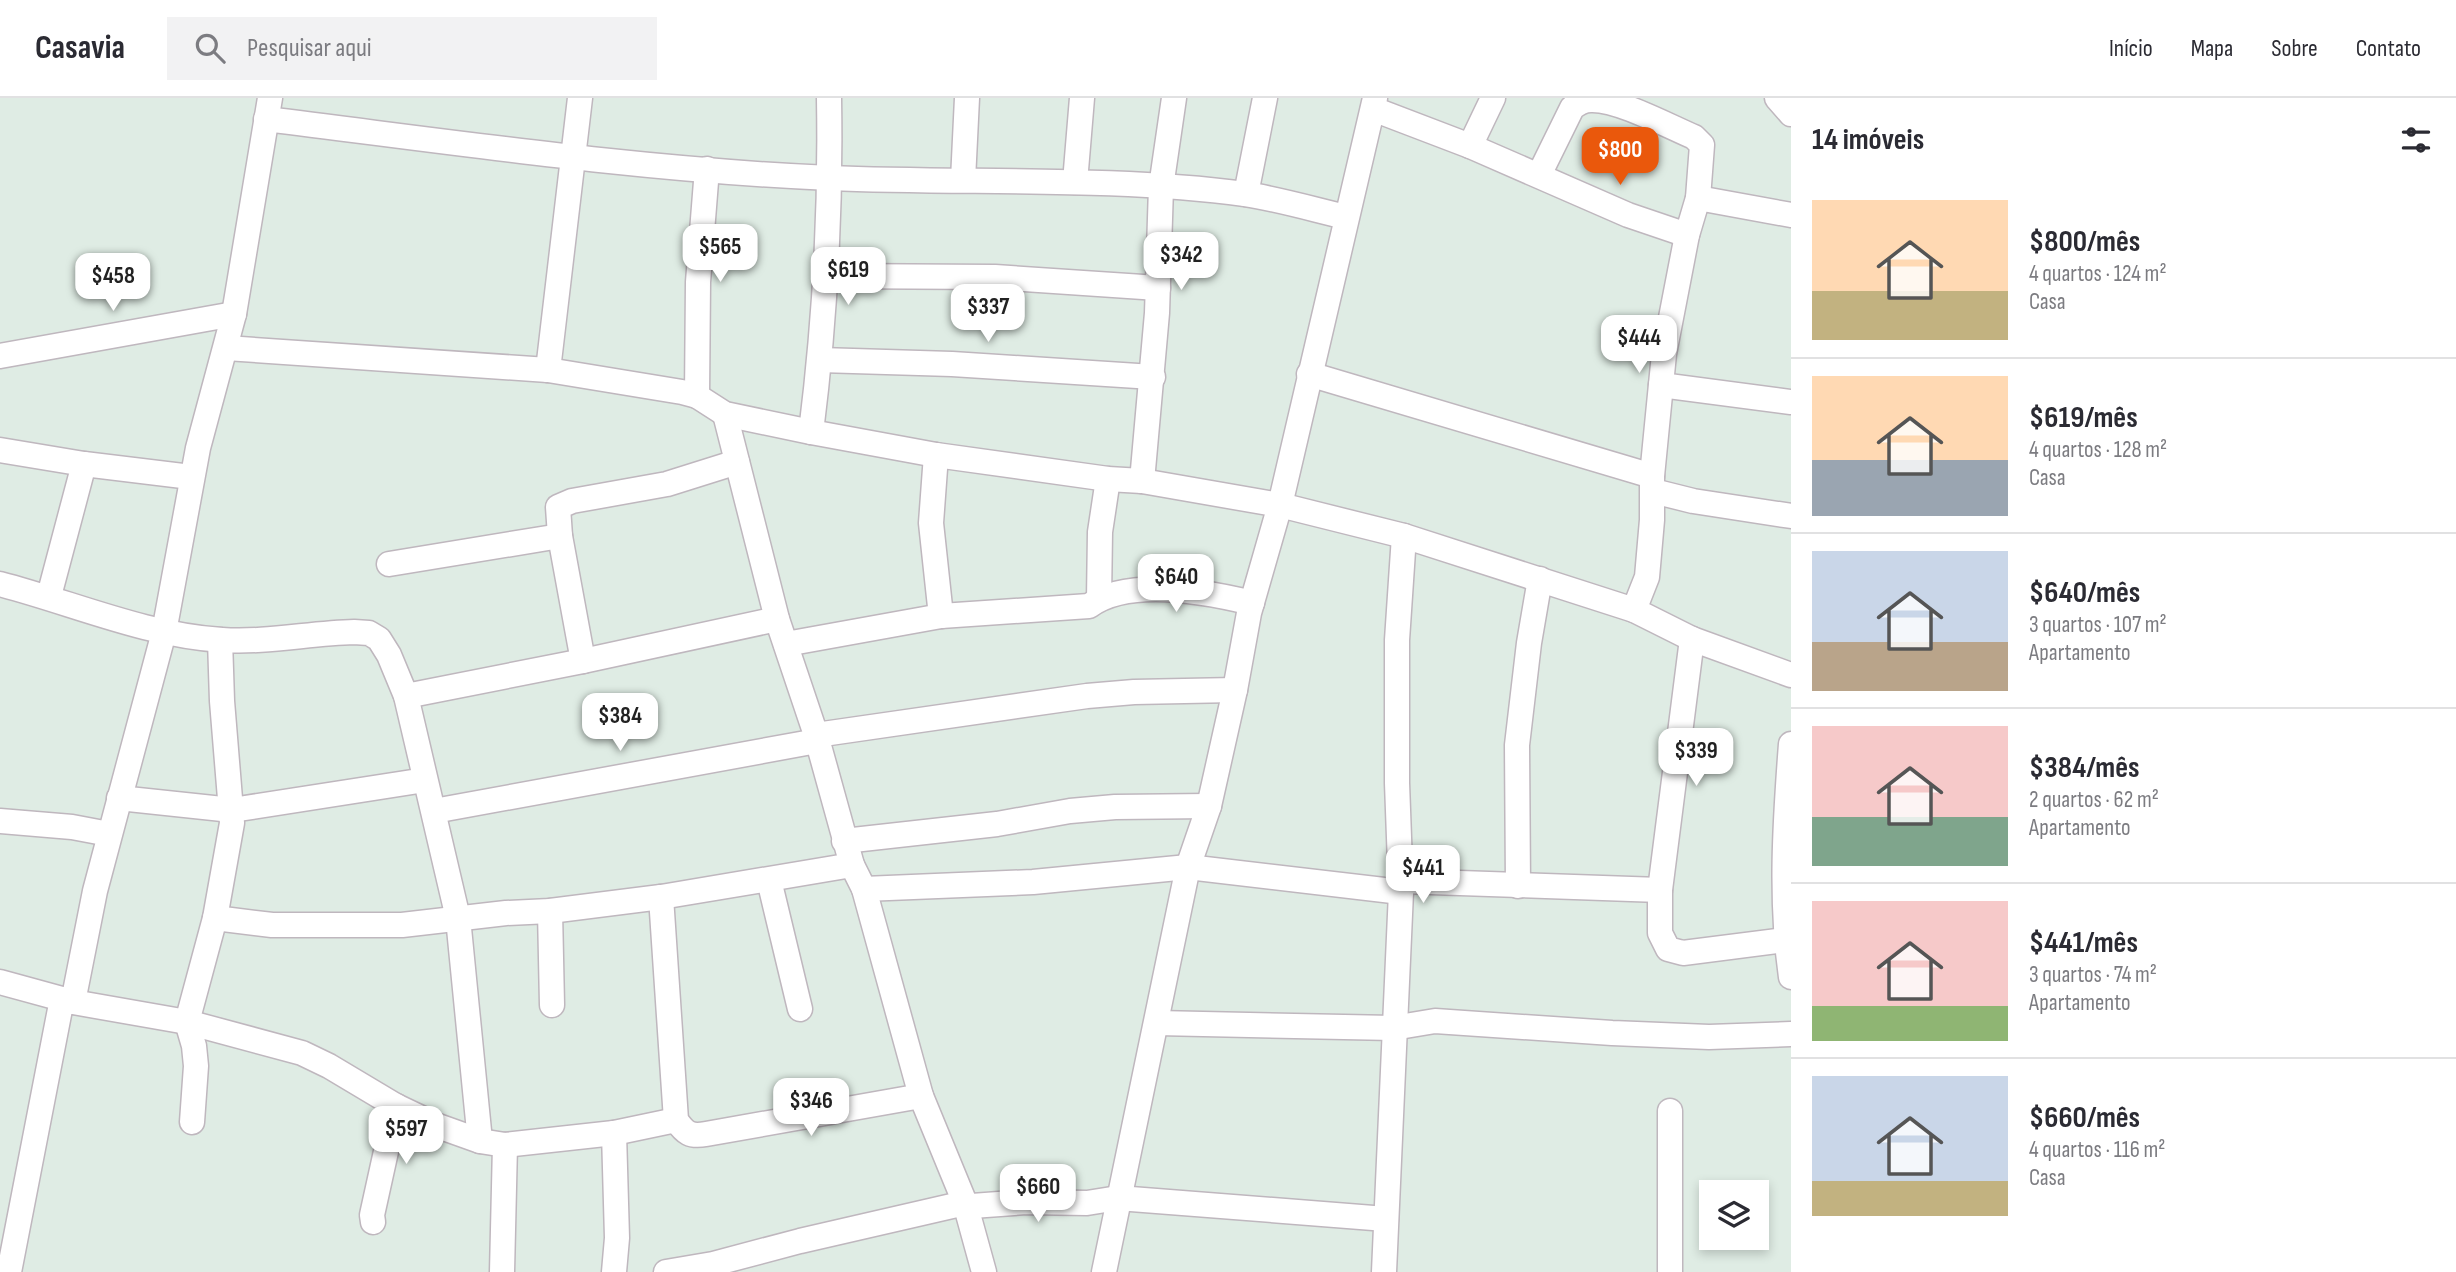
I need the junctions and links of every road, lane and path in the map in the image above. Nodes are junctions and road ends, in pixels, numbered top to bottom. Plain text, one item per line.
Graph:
1 (580, 98) edge
2 (829, 98) edge
3 (967, 98) edge
4 (1082, 98) edge
5 (1174, 98) edge
6 (1265, 98) edge
7 (1493, 98) edge
8 (1777, 98) edge
9 (1374, 103) edge
10 (268, 109) edge
11 (1791, 114) edge
12 (1469, 146) junction
13 (573, 157) junction
14 (707, 169) junction
15 (1539, 175) junction
16 (831, 178) junction
17 (963, 180) junction
18 (1075, 182) junction
19 (1161, 187) junction
20 (1246, 194) junction
21 (1698, 198) junction
22 (1791, 215) edge
23 (1346, 217) junction
24 (1687, 235) junction
25 (827, 275) junction
26 (1158, 288) junction
27 (234, 314) junction
28 (226, 348) junction
29 (0, 356) edge
30 (820, 360) junction
31 (548, 370) junction
32 (1310, 374) junction
33 (1153, 377) junction
34 (1661, 385) junction
35 (697, 396) junction
36 (1791, 402) edge
37 (725, 414) junction
38 (811, 432) junction
39 (0, 450) edge
40 (936, 455) junction
41 (737, 462) junction
42 (84, 464) junction
43 (191, 477) junction
44 (1108, 479) junction
45 (1142, 481) junction
46 (1652, 483) junction
47 (1280, 505) junction
48 (1791, 516) edge
49 (561, 536) junction
50 (1404, 536) junction
51 (389, 564) dead end
52 (1540, 579) junction
53 (0, 584) edge
54 (49, 596) junction
55 (1099, 599) junction
56 (1252, 603) junction
57 (1634, 610) junction
58 (941, 616) junction
59 (777, 619) junction
60 (164, 632) junction
61 (1692, 639) junction
62 (220, 640) junction
63 (786, 644) junction
64 (583, 661) junction
65 (1791, 675) edge
66 (1235, 690) junction
67 (406, 696) junction
68 (816, 738) junction
69 (1791, 744) edge
70 (425, 780) junction
71 (119, 798) junction
72 (1789, 803) edge
73 (1209, 806) junction
74 (232, 810) junction
75 (434, 811) junction
76 (0, 821) edge
77 (109, 834) junction
78 (844, 841) junction
79 (852, 865) junction
80 (1188, 867) junction
81 (769, 880) junction
82 (1518, 886) junction
83 (1401, 887) junction
84 (864, 889) junction
85 (1660, 890) junction
86 (661, 897) junction
87 (550, 911) junction
88 (215, 918) junction
89 (458, 918) junction
90 (1787, 926) edge
91 (1791, 977) edge
92 (0, 982) edge
93 (67, 1000) junction
94 (552, 1005) dead end
95 (800, 1009) dead end
96 (187, 1022) junction
97 (1157, 1023) junction
98 (1393, 1028) junction
99 (1791, 1034) edge
100 (920, 1096) junction
101 (396, 1106) junction
102 (1670, 1111) dead end
103 (676, 1120) junction
104 (192, 1122) dead end
105 (614, 1133) junction
106 (480, 1141) junction
107 (505, 1145) junction
108 (1118, 1198) junction
109 (965, 1203) junction
110 (1386, 1219) junction
111 (373, 1223) dead end
112 (9, 1272) edge
113 (502, 1272) edge
114 (614, 1272) edge
115 (666, 1272) edge
116 (984, 1272) edge
117 (1104, 1272) edge
118 (1384, 1272) edge
119 (1670, 1272) edge

1 - 13 street
2 - 16 street
3 - 17 street
4 - 18 street
5 - 19 street
6 - 20 street
7 - 12 street
8 - 11 street
9 - 12 street
9 - 23 street
10 - 13 street
10 - 27 street
12 - 15 street
13 - 14 street
13 - 31 street
14 - 16 street
14 - 35 street
15 - 21 street
15 - 24 street
16 - 17 street
16 - 25 street
17 - 18 street
18 - 19 street
19 - 20 street
19 - 26 street
20 - 23 street
21 - 22 street
21 - 24 street
23 - 32 street
24 - 34 street
25 - 26 street
25 - 30 street
26 - 33 street
27 - 28 street
27 - 29 street
28 - 31 street
28 - 43 street
30 - 33 street
30 - 38 street
31 - 35 street
32 - 46 street
32 - 47 street
33 - 45 street
34 - 36 street
34 - 46 street
35 - 37 street
37 - 38 street
37 - 41 street
38 - 40 street
39 - 42 street
40 - 44 street
40 - 58 street
41 - 49 street
41 - 59 street
42 - 43 street
42 - 54 street
43 - 60 street
44 - 45 street
44 - 55 street
45 - 47 street
46 - 48 street
46 - 57 street
47 - 50 street
47 - 56 street
49 - 51 street
49 - 64 street
50 - 52 street
50 - 83 street
52 - 57 street
52 - 82 street
53 - 54 street
54 - 60 street
55 - 56 street
55 - 58 street
56 - 66 street
57 - 61 street
58 - 63 street
59 - 63 street
59 - 64 street
60 - 62 street
60 - 71 street
61 - 65 street
61 - 85 street
62 - 67 street
62 - 74 street
63 - 68 street
64 - 67 street
66 - 68 street
66 - 73 street
67 - 70 street
68 - 75 street
68 - 78 street
69 - 72 street
70 - 74 street
70 - 75 street
71 - 74 street
71 - 77 street
72 - 90 street
73 - 78 street
73 - 80 street
74 - 88 street
75 - 89 street
76 - 77 street
77 - 93 street
78 - 79 street
79 - 81 street
79 - 84 street
80 - 83 street
80 - 84 street
80 - 97 street
81 - 86 street
81 - 95 street
82 - 83 street
82 - 85 street
83 - 98 street
84 - 100 street
85 - 90 street
86 - 87 street
86 - 103 street
87 - 89 street
87 - 94 street
88 - 89 street
88 - 96 street
89 - 106 street
90 - 91 street
92 - 93 street
93 - 96 street
93 - 112 street
96 - 101 street
96 - 104 street
97 - 98 street
97 - 108 street
98 - 99 street
98 - 110 street
100 - 103 street
100 - 109 street
101 - 106 street
101 - 111 street
102 - 119 street
103 - 105 street
105 - 107 street
105 - 114 street
106 - 107 street
107 - 113 street
108 - 109 street
108 - 110 street
108 - 117 street
109 - 115 street
109 - 116 street
110 - 118 street

